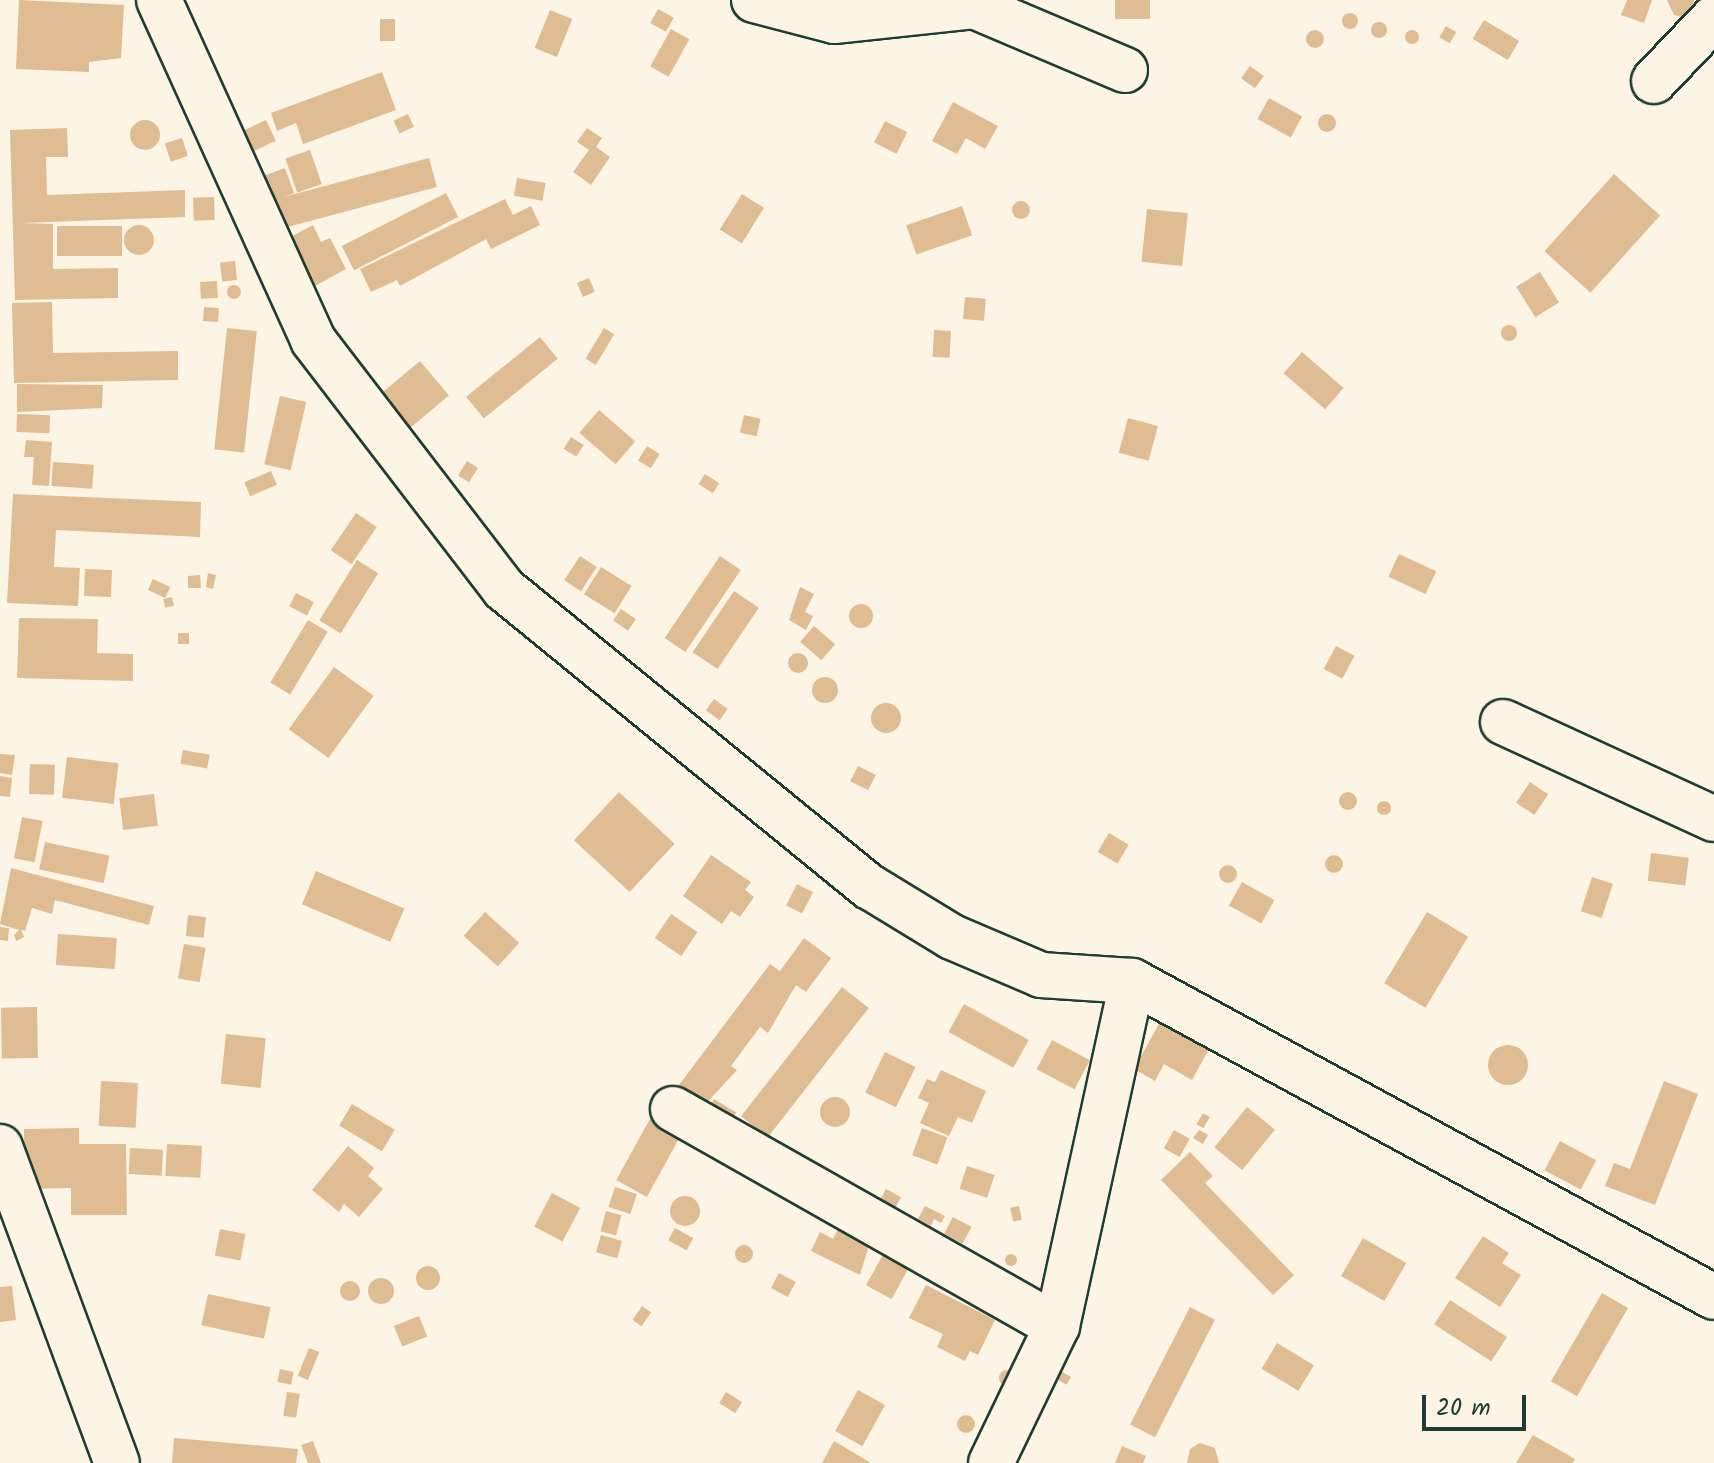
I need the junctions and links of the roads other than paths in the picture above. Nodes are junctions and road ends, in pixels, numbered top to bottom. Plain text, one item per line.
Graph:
1 (159, 0) edge
2 (754, 0) edge
3 (1714, 18) edge
4 (1125, 70) dead end
5 (1654, 81) dead end
6 (1503, 722) dead end
7 (1714, 819) edge
8 (1132, 981) junction
9 (673, 1109) dead end
10 (0, 1147) edge
11 (1714, 1297) edge
12 (1057, 1326) junction
13 (117, 1463) edge
14 (991, 1463) edge

1 - 8 street
2 - 4 street
3 - 5 street
6 - 7 street
8 - 11 street
8 - 12 street
9 - 12 street
10 - 13 street
12 - 14 street

